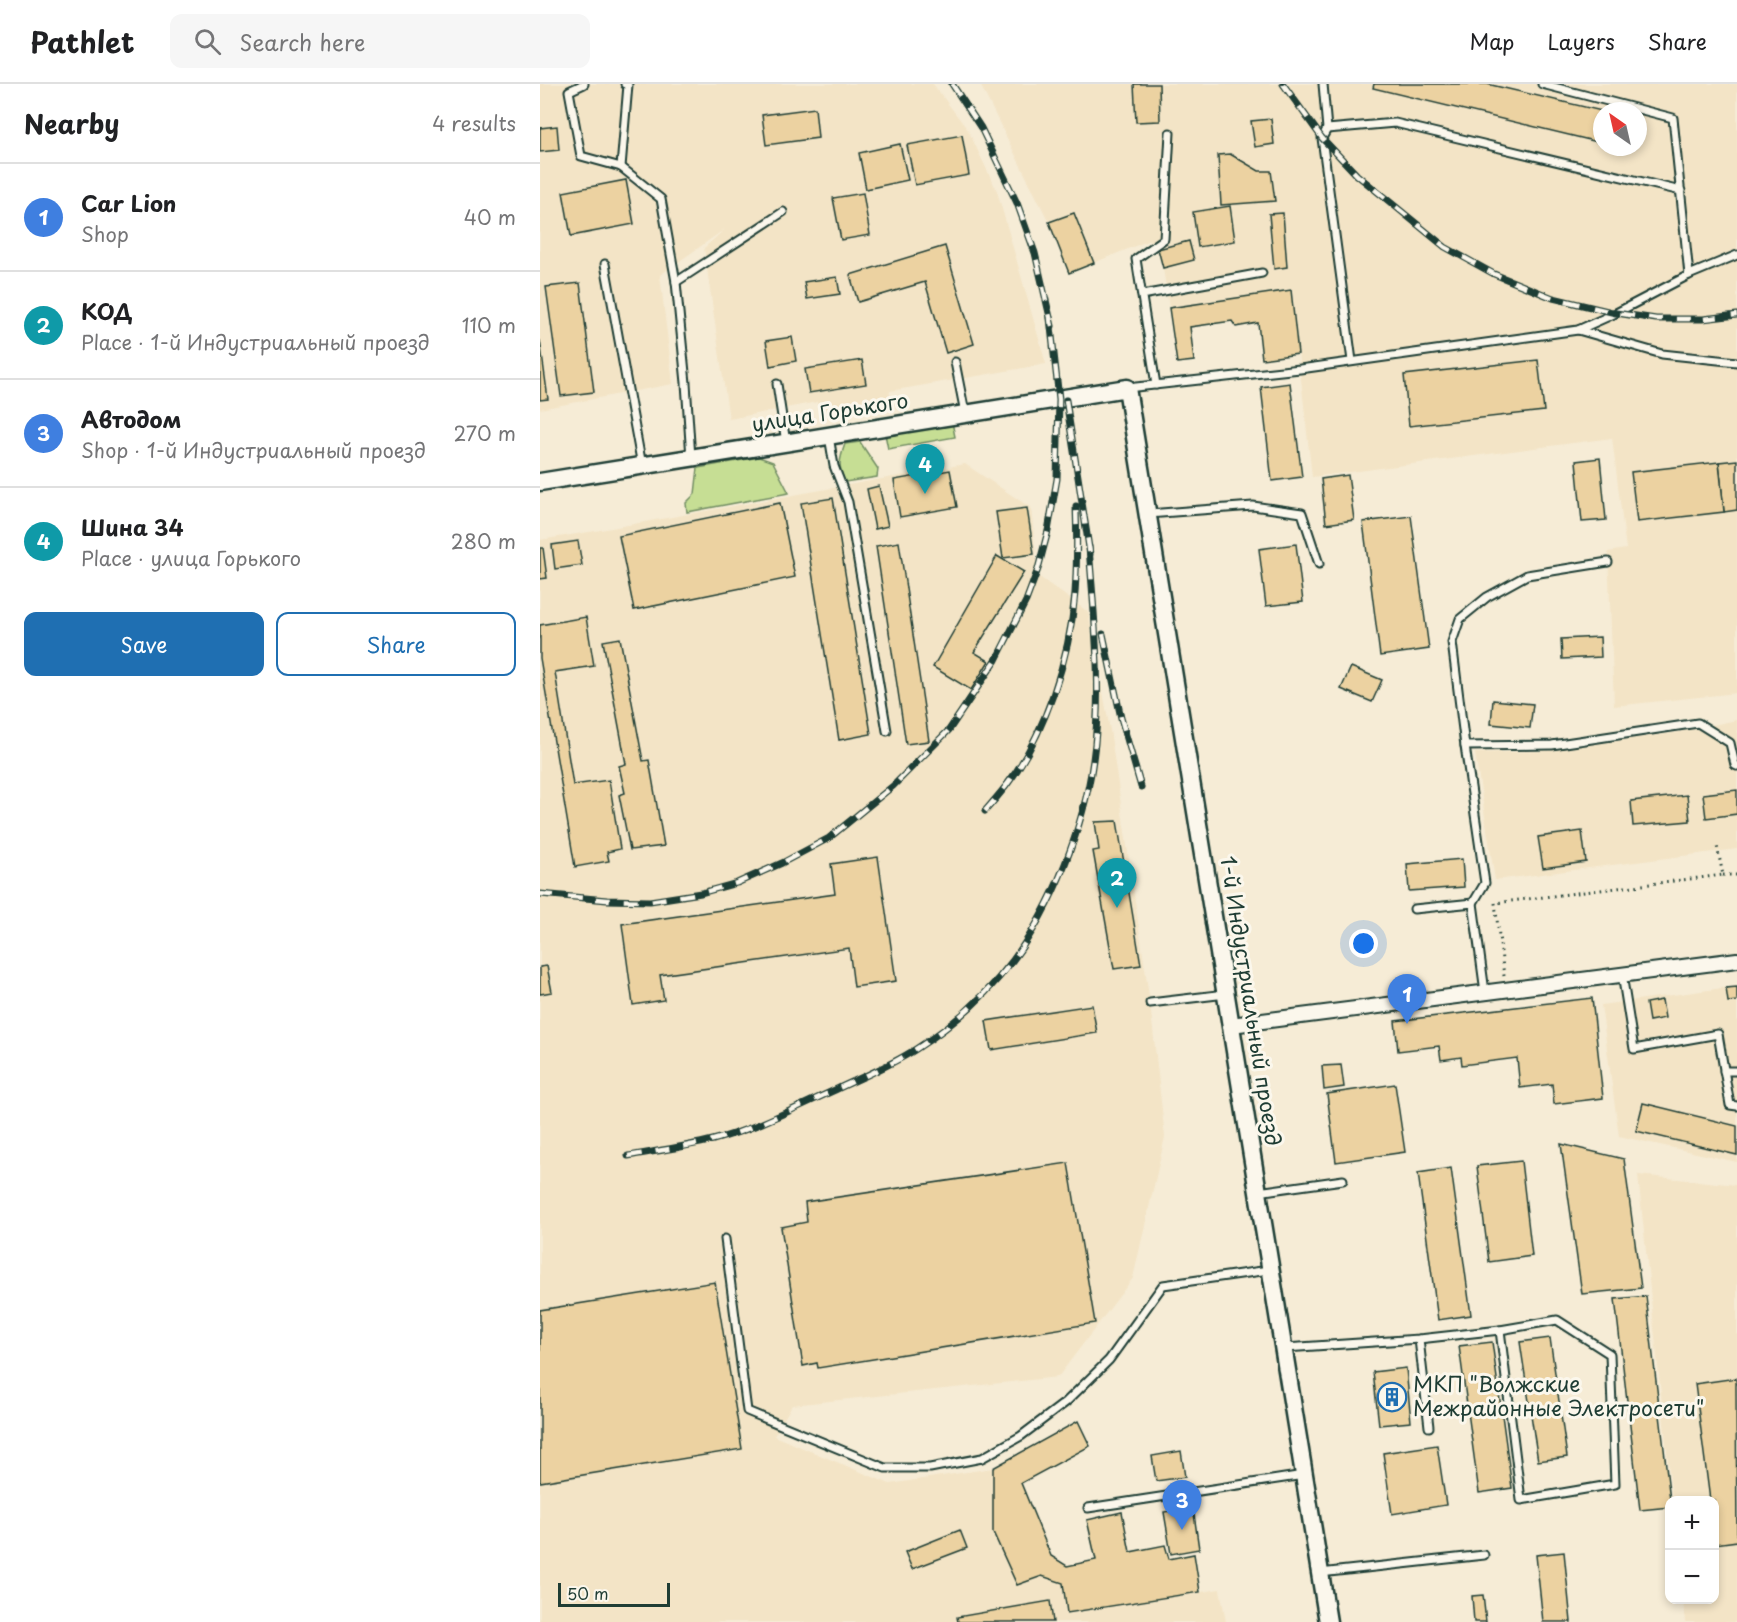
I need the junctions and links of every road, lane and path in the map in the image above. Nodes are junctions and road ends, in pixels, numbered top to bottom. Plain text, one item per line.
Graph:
1 (584, 84) edge
2 (625, 84) edge
3 (1323, 84) edge
4 (1542, 84) edge
5 (1328, 129) junction
6 (1170, 134) dead end
7 (621, 167) junction
8 (1681, 191) junction
9 (783, 212) dead end
10 (1737, 255) edge
11 (605, 264) dead end
12 (1262, 273) dead end
13 (1689, 275) junction
14 (676, 282) junction
15 (1142, 295) junction
16 (1578, 330) junction
17 (1352, 361) junction
18 (955, 362) dead end
19 (1737, 362) edge
20 (777, 384) dead end
21 (1156, 385) junction
22 (1127, 388) junction
23 (965, 414) junction
24 (829, 436) junction
25 (786, 443) junction
26 (691, 458) junction
27 (642, 466) junction
28 (540, 482) edge
29 (1148, 514) junction
30 (1608, 562) dead end
31 (1319, 564) dead end
32 (887, 731) dead end
33 (1465, 746) junction
34 (1737, 766) edge
35 (1717, 846) dead end
36 (1723, 875) junction
37 (1737, 875) edge
38 (1473, 903) junction
39 (1414, 909) dead end
40 (1737, 960) edge
41 (1622, 974) junction
42 (1506, 990) junction
43 (1485, 992) junction
44 (1226, 994) junction
45 (1150, 1003) dead end
46 (1231, 1025) junction
47 (1724, 1071) junction
48 (1737, 1071) edge
49 (1737, 1106) edge
50 (1344, 1180) dead end
51 (1258, 1192) junction
52 (725, 1239) dead end
53 (1270, 1269) junction
54 (1500, 1330) junction
55 (1419, 1339) junction
56 (1283, 1349) junction
57 (1430, 1426) dead end
58 (1304, 1475) junction
59 (1088, 1508) dead end
60 (1484, 1556) dead end
61 (1320, 1573) junction
62 (1328, 1622) edge

1 - 7 lane
2 - 7 lane
3 - 5 lane
4 - 8 lane
5 - 8 lane
5 - 17 lane
6 - 15 lane
7 - 14 lane
8 - 13 lane
9 - 14 lane
10 - 13 lane
11 - 27 lane
12 - 15 lane
13 - 16 lane
14 - 26 lane
15 - 21 lane
16 - 17 lane
16 - 19 lane
17 - 21 lane
18 - 23 lane
20 - 25 lane
21 - 22 lane
22 - 23 street, улица Горького
22 - 29 street, 1-й Индустриальный проезд
23 - 24 street, улица Горького
24 - 25 street, улица Горького
24 - 32 lane
25 - 26 street, улица Горького
26 - 27 street, улица Горького
27 - 28 street, улица Горького
29 - 31 lane
29 - 44 street, 1-й Индустриальный проезд
30 - 33 lane
33 - 34 lane
33 - 38 lane
35 - 36 path
36 - 37 path
36 - 42 path
38 - 39 lane
38 - 43 lane
40 - 41 street
41 - 42 street
41 - 47 lane
42 - 43 street
43 - 46 street
44 - 45 lane
44 - 46 street, 1-й Индустриальный проезд
46 - 51 street, 1-й Индустриальный проезд
47 - 48 lane
47 - 49 lane
50 - 51 lane
51 - 53 street, 1-й Индустриальный проезд
52 - 53 lane
53 - 56 street, 1-й Индустриальный проезд
54 - 54 lane
54 - 55 lane
55 - 56 lane
55 - 57 lane
56 - 58 street, 1-й Индустриальный проезд
58 - 59 lane
58 - 61 street, 1-й Индустриальный проезд
60 - 61 lane
61 - 62 street, 1-й Индустриальный проезд

